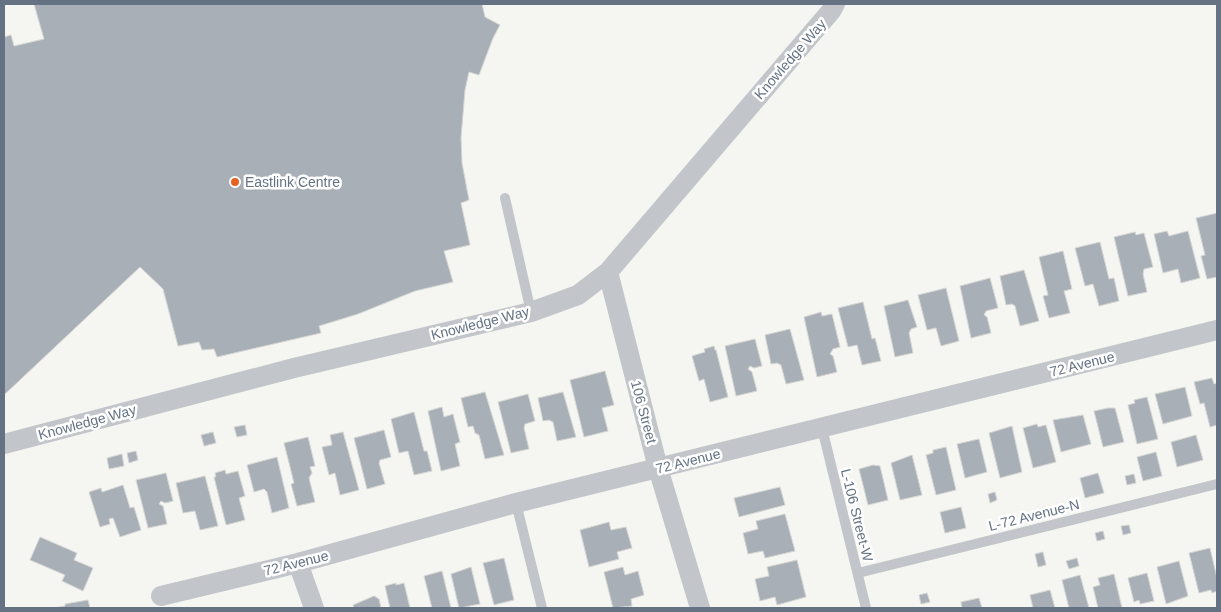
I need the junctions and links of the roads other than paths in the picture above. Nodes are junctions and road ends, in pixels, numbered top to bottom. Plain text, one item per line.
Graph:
1 (835, 4) edge
2 (505, 198) dead end
3 (608, 272) junction
4 (531, 312) junction
5 (1217, 330) edge
6 (822, 428) junction
7 (4, 444) edge
8 (658, 468) junction
9 (1217, 484) edge
10 (516, 503) junction
11 (298, 563) junction
12 (858, 573) junction
13 (161, 596) dead end
14 (314, 608) edge
15 (542, 608) edge
16 (700, 608) edge
17 (866, 608) edge

1 - 3 street, Knowledge Way
2 - 4 lane
3 - 4 street, Knowledge Way
3 - 8 street, 106 Street
4 - 7 street, Knowledge Way
5 - 6 street, 72 Avenue
6 - 8 street, 72 Avenue
6 - 12 lane, L-106 Street-W
8 - 10 street, 72 Avenue
8 - 16 street, 106 Street
9 - 12 lane, L-72 Avenue-N
10 - 11 street, 72 Avenue
10 - 15 lane
11 - 13 street, 72 Avenue
11 - 14 street
12 - 17 lane, L-106 Street-W

